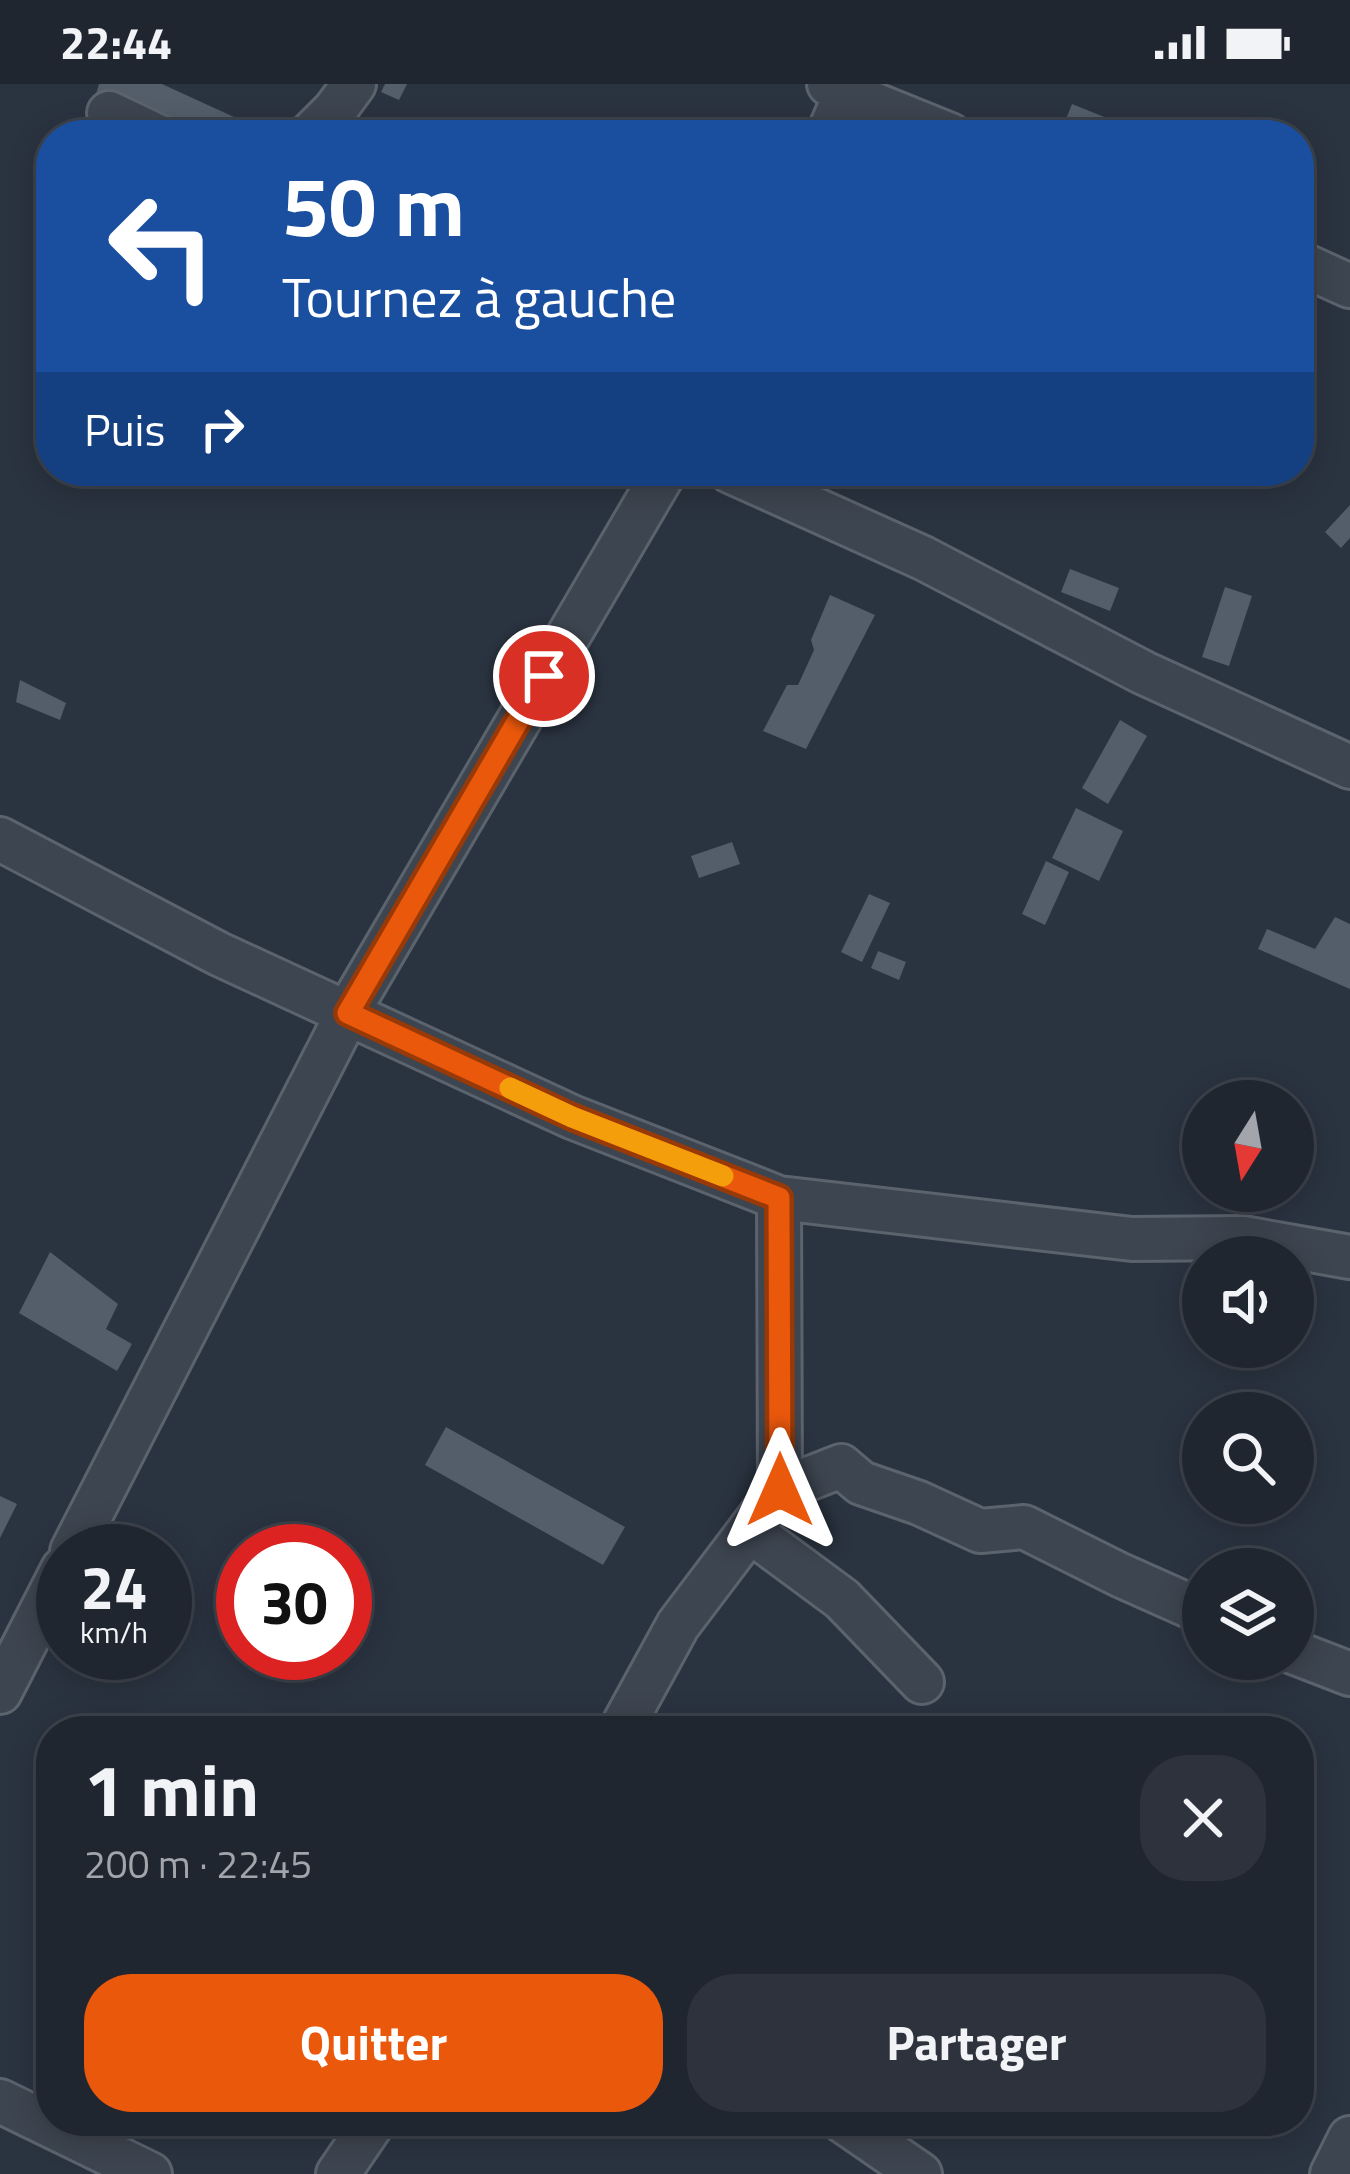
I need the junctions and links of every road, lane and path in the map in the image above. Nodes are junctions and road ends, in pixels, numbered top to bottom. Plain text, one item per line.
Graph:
1 (354, 84) edge
2 (842, 87) edge
3 (109, 113) dead end
4 (124, 120) edge
5 (325, 120) edge
6 (832, 120) edge
7 (916, 120) edge
8 (1314, 270) edge
9 (1350, 286) edge
10 (655, 486) edge
11 (763, 486) edge
12 (1350, 767) edge
13 (4, 849) edge
14 (348, 1013) junction
15 (779, 1198) junction
16 (1350, 1257) edge
17 (780, 1490) junction
18 (86, 1524) edge
19 (750, 1531) junction
20 (1182, 1602) edge
21 (36, 1622) edge
22 (1314, 1660) edge
23 (1350, 1674) edge
24 (922, 1682) dead end
25 (0, 1692) edge
26 (628, 1716) edge
27 (0, 2102) edge
28 (36, 2119) edge
29 (71, 2136) edge
30 (364, 2136) edge
31 (864, 2136) edge
32 (1350, 2138) edge
33 (150, 2174) edge
34 (338, 2174) edge
35 (920, 2174) edge
36 (1332, 2174) edge

1 - 5 street
2 - 6 street
2 - 7 street
3 - 4 street
8 - 9 street
10 - 14 street
11 - 12 street
13 - 14 street
14 - 15 street
14 - 18 street
15 - 16 street
15 - 17 street
17 - 19 street
17 - 20 street
19 - 24 street
19 - 26 street
21 - 25 street
22 - 23 street
27 - 28 street
29 - 33 street
30 - 34 street
31 - 35 street
32 - 36 street

